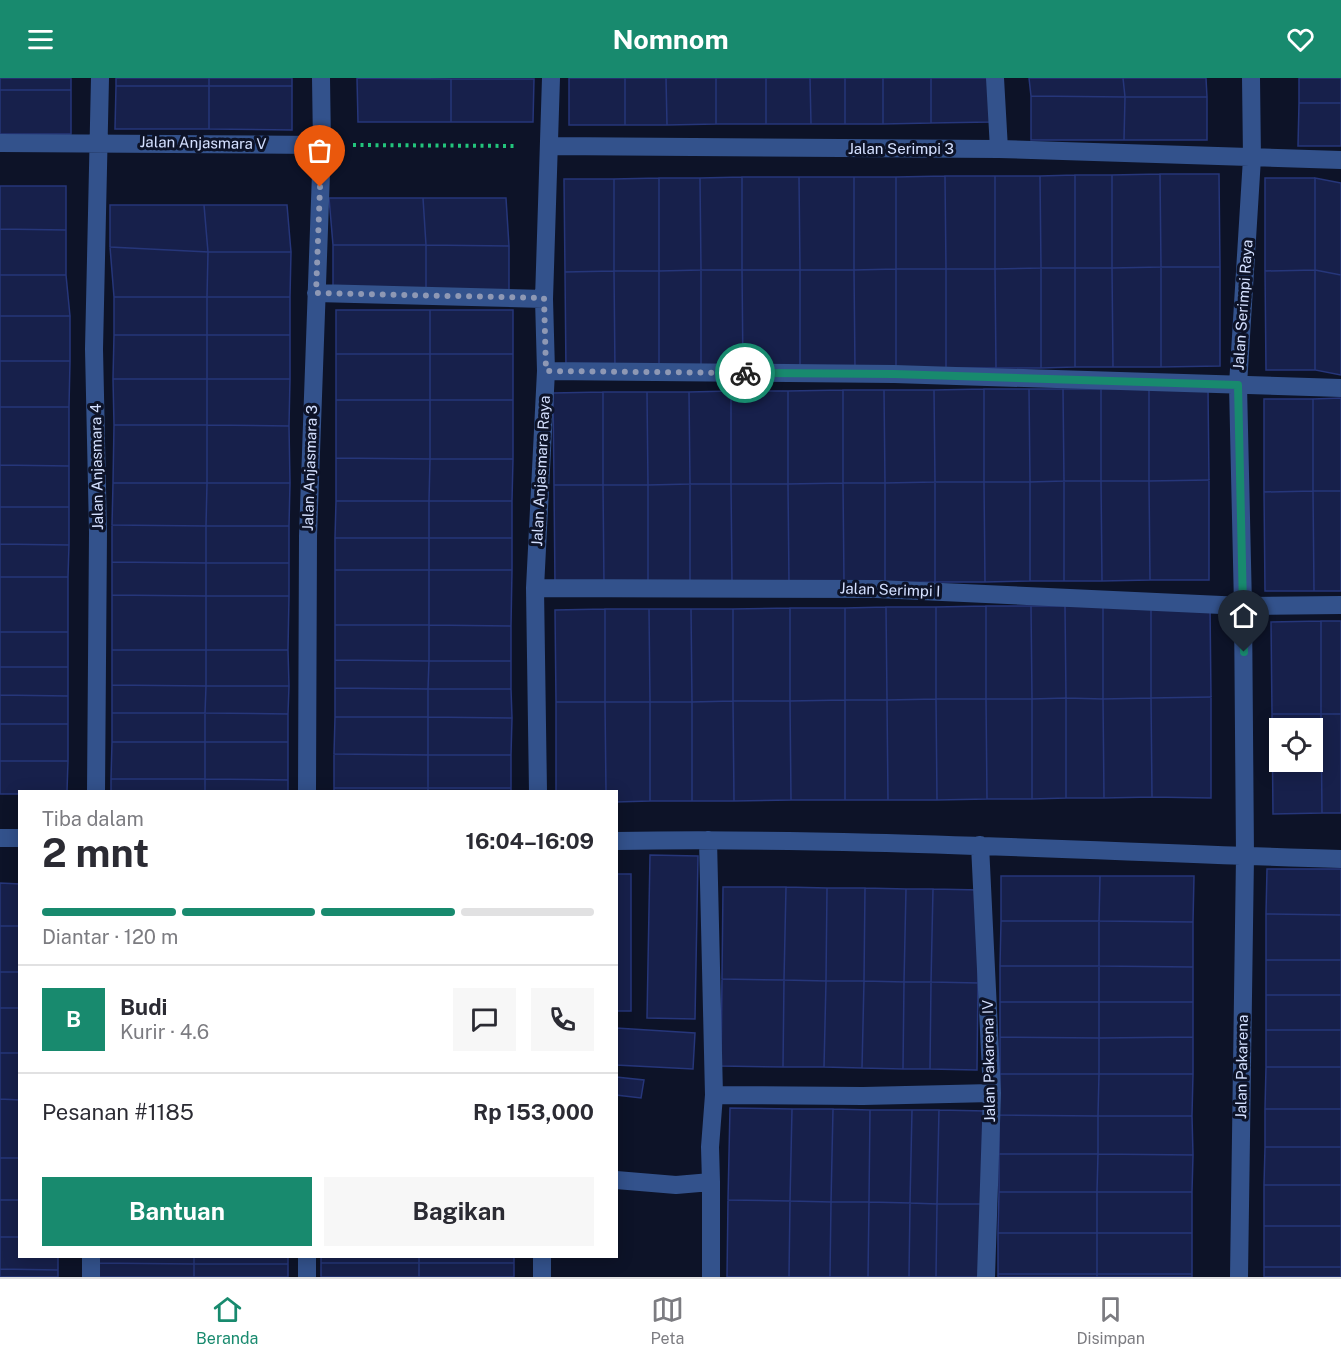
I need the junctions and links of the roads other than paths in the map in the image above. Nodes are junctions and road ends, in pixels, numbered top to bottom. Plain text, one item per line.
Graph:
1 (100, 78) edge
2 (321, 78) edge
3 (551, 78) edge
4 (995, 78) edge
5 (1251, 78) edge
6 (98, 142) junction
7 (0, 143) edge
8 (322, 145) junction
9 (550, 146) junction
10 (999, 149) junction
11 (1252, 158) junction
12 (1341, 160) edge
13 (316, 293) junction
14 (544, 298) junction
15 (546, 371) junction
16 (1238, 385) junction
17 (1341, 388) edge
18 (536, 588) junction
19 (1243, 606) junction
20 (1341, 606) edge
21 (96, 790) edge
22 (307, 790) edge
23 (538, 790) edge
24 (0, 838) edge
25 (18, 838) edge
26 (708, 840) junction
27 (618, 841) edge
28 (980, 845) junction
29 (1245, 856) junction
30 (1341, 859) edge
31 (992, 1093) junction
32 (714, 1095) junction
33 (618, 1180) edge
34 (711, 1182) junction
35 (91, 1258) edge
36 (307, 1258) edge
37 (542, 1258) edge
38 (91, 1277) edge
39 (307, 1277) edge
40 (542, 1277) edge
41 (711, 1277) edge
42 (986, 1277) edge
43 (1239, 1277) edge

1 - 6 street, Jalan Anjasmara 4
2 - 8 street, Jalan Anjasmara 3
3 - 9 street, Jalan Anjasmara Raya
4 - 10 street
5 - 11 street, Jalan Serimpi Raya
6 - 7 street, Jalan Anjasmara V
6 - 8 street, Jalan Anjasmara V
6 - 21 street, Jalan Anjasmara 4
8 - 13 street, Jalan Anjasmara 3
9 - 10 street, Jalan Serimpi 3
9 - 14 street, Jalan Anjasmara Raya
10 - 11 street, Jalan Serimpi 3
11 - 12 street, Jalan Serimpi 3
11 - 16 street, Jalan Serimpi Raya
13 - 14 street
13 - 22 street, Jalan Anjasmara 3
14 - 15 street, Jalan Anjasmara Raya
15 - 16 street
15 - 18 street, Jalan Anjasmara Raya
16 - 17 street
16 - 19 street, Jalan Serimpi Raya
18 - 19 street, Jalan Serimpi I
18 - 23 street, Jalan Anjasmara Raya
19 - 20 street, Jalan Serimpi I
19 - 29 street, Jalan Serimpi Raya
24 - 25 street
26 - 27 street
26 - 28 street
26 - 32 street
28 - 29 street
28 - 31 street, Jalan Pakarena IV
29 - 30 street
29 - 43 street, Jalan Pakarena
31 - 32 street
31 - 42 street, Jalan Pakarena IV
32 - 34 street
33 - 34 street
34 - 41 street
35 - 38 street
36 - 39 street
37 - 40 street

